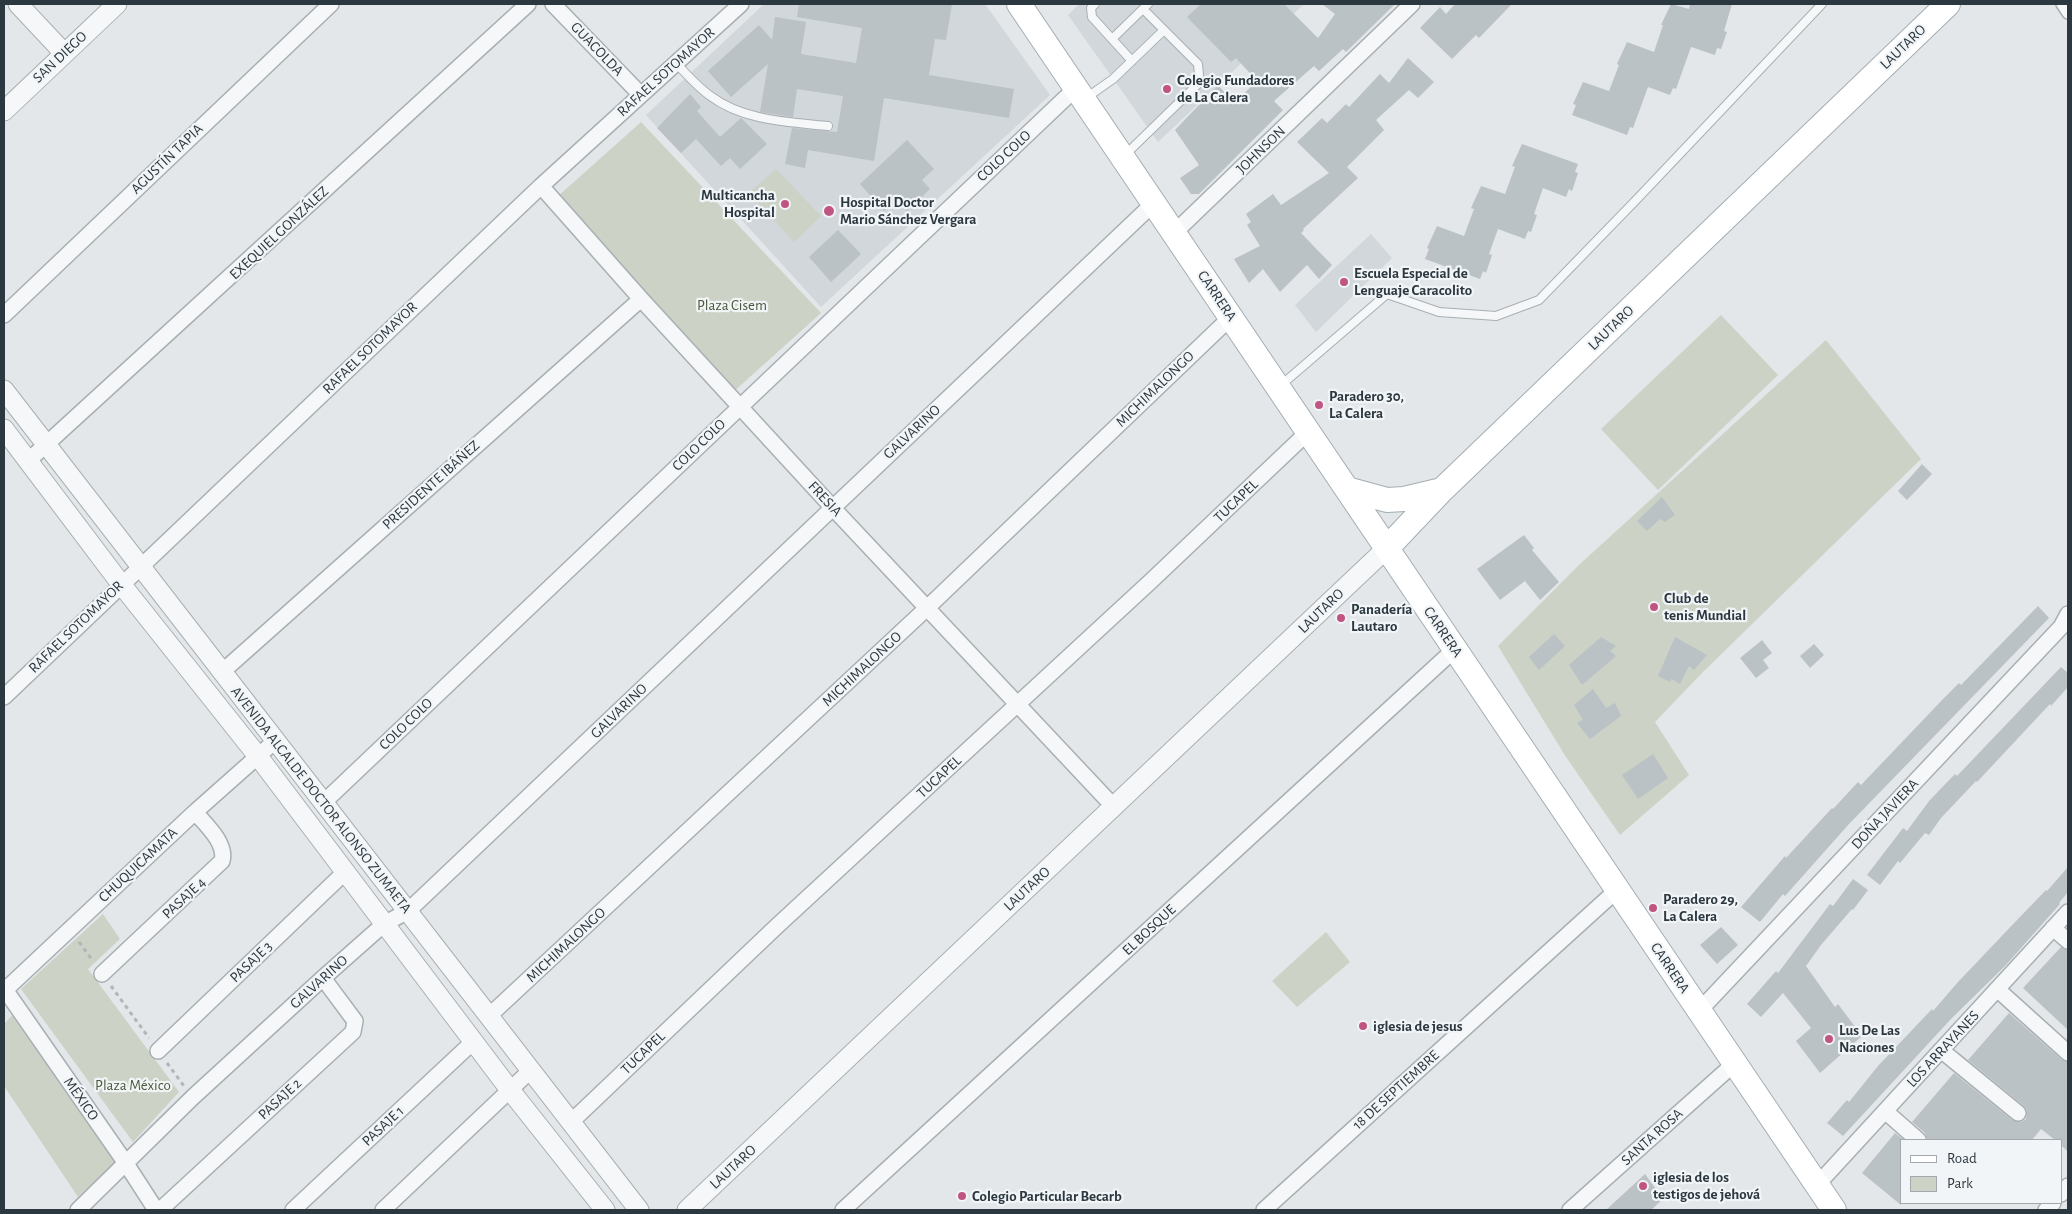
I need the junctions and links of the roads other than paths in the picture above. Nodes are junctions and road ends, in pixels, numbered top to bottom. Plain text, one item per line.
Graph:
1 (18, 4) edge
2 (117, 4) edge
3 (331, 4) edge
4 (528, 4) edge
5 (553, 4) edge
6 (741, 4) edge
7 (1019, 4) edge
8 (1095, 4) edge
9 (1412, 4) edge
10 (1822, 4) edge
11 (1948, 4) edge
12 (2062, 4) edge
13 (1146, 6) edge
14 (2068, 13) edge
15 (1164, 30) junction
16 (1112, 39) junction
17 (64, 53) junction
18 (1132, 61) junction
19 (676, 63) junction
20 (1080, 94) junction
21 (641, 95) junction
22 (4, 111) edge
23 (828, 126) dead end
24 (1123, 157) junction
25 (541, 186) junction
26 (1154, 203) junction
27 (1174, 233) junction
28 (641, 299) junction
29 (4, 315) edge
30 (1231, 317) junction
31 (1278, 387) junction
32 (4, 390) edge
33 (739, 406) junction
34 (4, 429) edge
35 (1308, 432) junction
36 (46, 446) junction
37 (28, 461) junction
38 (1347, 489) junction
39 (1442, 490) junction
40 (832, 507) junction
41 (1387, 548) junction
42 (140, 566) junction
43 (121, 584) junction
44 (927, 608) junction
45 (2068, 614) edge
46 (1455, 649) junction
47 (222, 672) junction
48 (4, 697) edge
49 (1019, 704) junction
50 (275, 741) junction
51 (257, 755) junction
52 (323, 803) junction
53 (1114, 807) junction
54 (195, 812) junction
55 (344, 873) junction
56 (1618, 890) junction
57 (408, 911) junction
58 (2068, 912) edge
59 (384, 924) junction
60 (2053, 928) junction
61 (2068, 941) edge
62 (102, 974) road end
63 (322, 978) junction
64 (1997, 989) junction
65 (4, 990) edge
66 (1699, 1011) junction
67 (489, 1016) junction
68 (474, 1041) junction
69 (1941, 1050) junction
70 (158, 1051) road end
71 (2068, 1053) edge
72 (1734, 1063) junction
73 (531, 1070) junction
74 (510, 1090) junction
75 (1885, 1112) junction
76 (2018, 1113) dead end
77 (571, 1122) junction
78 (1917, 1139) edge
79 (125, 1162) junction
80 (1817, 1186) junction
81 (78, 1210) edge
82 (158, 1210) edge
83 (293, 1210) edge
84 (383, 1210) edge
85 (605, 1210) edge
86 (639, 1210) edge
87 (687, 1210) edge
88 (843, 1210) edge
89 (1264, 1210) edge
90 (1570, 1210) edge
91 (1834, 1210) edge

1 - 17 street
2 - 17 street, SAN DIEGO
3 - 29 street, AGUSTÍN TAPIA
4 - 36 street, EXEQUIEL GONZÁLEZ
5 - 21 street, GUACOLDA
6 - 19 street, RAFAEL SOTOMAYOR
7 - 20 main road, CARRERA
8 - 16 lane
9 - 27 street, JOHNSON
10 - 31 lane
11 - 39 main road, LAUTARO
12 - 14 street
13 - 15 lane
13 - 16 lane
15 - 18 lane
15 - 24 lane
16 - 18 lane
17 - 22 street, SAN DIEGO
18 - 20 lane
19 - 21 street, RAFAEL SOTOMAYOR
19 - 23 lane
20 - 24 main road, CARRERA
20 - 33 street, COLO COLO
21 - 25 street, RAFAEL SOTOMAYOR
24 - 26 main road, CARRERA
25 - 28 street, FRESIA
25 - 42 street, RAFAEL SOTOMAYOR
26 - 27 main road, CARRERA
26 - 40 street, GALVARINO
27 - 30 main road, CARRERA
28 - 33 street, FRESIA
28 - 47 street, PRESIDENTE IBÁÑEZ
30 - 31 main road, CARRERA
30 - 44 street, MICHIMALONGO
31 - 35 main road, CARRERA
32 - 36 street, AVENIDA ALCALDE DOCTOR ALONSO ZUMAETA
33 - 40 street, FRESIA
33 - 52 street, COLO COLO
34 - 37 street, AVENIDA ALCALDE DOCTOR ALONSO ZUMAETA
35 - 38 main road, CARRERA
35 - 49 street, TUCAPEL
36 - 37 street, EXEQUIEL GONZÁLEZ
36 - 42 street, AVENIDA ALCALDE DOCTOR ALONSO ZUMAETA
37 - 43 street, AVENIDA ALCALDE DOCTOR ALONSO ZUMAETA
38 - 39 main road
38 - 41 main road, CARRERA
39 - 41 main road, LAUTARO
40 - 44 street, FRESIA
40 - 57 street, GALVARINO
41 - 46 main road, CARRERA
41 - 53 street, LAUTARO
42 - 43 street, RAFAEL SOTOMAYOR
42 - 47 street, AVENIDA ALCALDE DOCTOR ALONSO ZUMAETA
43 - 48 street, RAFAEL SOTOMAYOR
43 - 51 street, AVENIDA ALCALDE DOCTOR ALONSO ZUMAETA
44 - 49 street, FRESIA
44 - 67 street, MICHIMALONGO
45 - 66 street, DOÑA JAVIERA
46 - 56 main road, CARRERA
46 - 88 street, EL BOSQUE
47 - 50 street, AVENIDA ALCALDE DOCTOR ALONSO ZUMAETA
49 - 53 street, FRESIA
49 - 77 street, TUCAPEL
50 - 51 street, CHUQUICAMATA
50 - 52 street, AVENIDA ALCALDE DOCTOR ALONSO ZUMAETA
51 - 54 street, CHUQUICAMATA
51 - 55 street, AVENIDA ALCALDE DOCTOR ALONSO ZUMAETA
52 - 57 street, AVENIDA ALCALDE DOCTOR ALONSO ZUMAETA
53 - 87 street, LAUTARO
54 - 62 street, PASAJE 4
54 - 65 street, CHUQUICAMATA
55 - 59 street, AVENIDA ALCALDE DOCTOR ALONSO ZUMAETA
55 - 70 street, PASAJE 3
56 - 66 main road, CARRERA
56 - 89 street, 18 DE SEPTIEMBRE
57 - 59 street, GALVARINO
57 - 67 street, AVENIDA ALCALDE DOCTOR ALONSO ZUMAETA
58 - 60 street, LOS ARRAYANES
59 - 63 street, GALVARINO
59 - 68 street, AVENIDA ALCALDE DOCTOR ALONSO ZUMAETA
60 - 61 street
60 - 64 street, LOS ARRAYANES
63 - 79 street, GALVARINO
63 - 82 street, PASAJE 2
64 - 69 street, LOS ARRAYANES
64 - 71 street
65 - 79 street, MÉXICO
66 - 72 main road, CARRERA
67 - 73 street, AVENIDA ALCALDE DOCTOR ALONSO ZUMAETA
68 - 74 street, AVENIDA ALCALDE DOCTOR ALONSO ZUMAETA
68 - 83 street, PASAJE 1
69 - 75 street, LOS ARRAYANES
69 - 76 street
72 - 80 main road, CARRERA
72 - 90 street, SANTA ROSA
73 - 74 street
73 - 77 street, AVENIDA ALCALDE DOCTOR ALONSO ZUMAETA
74 - 84 street
74 - 85 street, AVENIDA ALCALDE DOCTOR ALONSO ZUMAETA
75 - 78 street
75 - 80 street, LOS ARRAYANES
77 - 86 street, AVENIDA ALCALDE DOCTOR ALONSO ZUMAETA
79 - 81 street, GALVARINO
79 - 82 street, MÉXICO
80 - 91 main road, CARRERA

